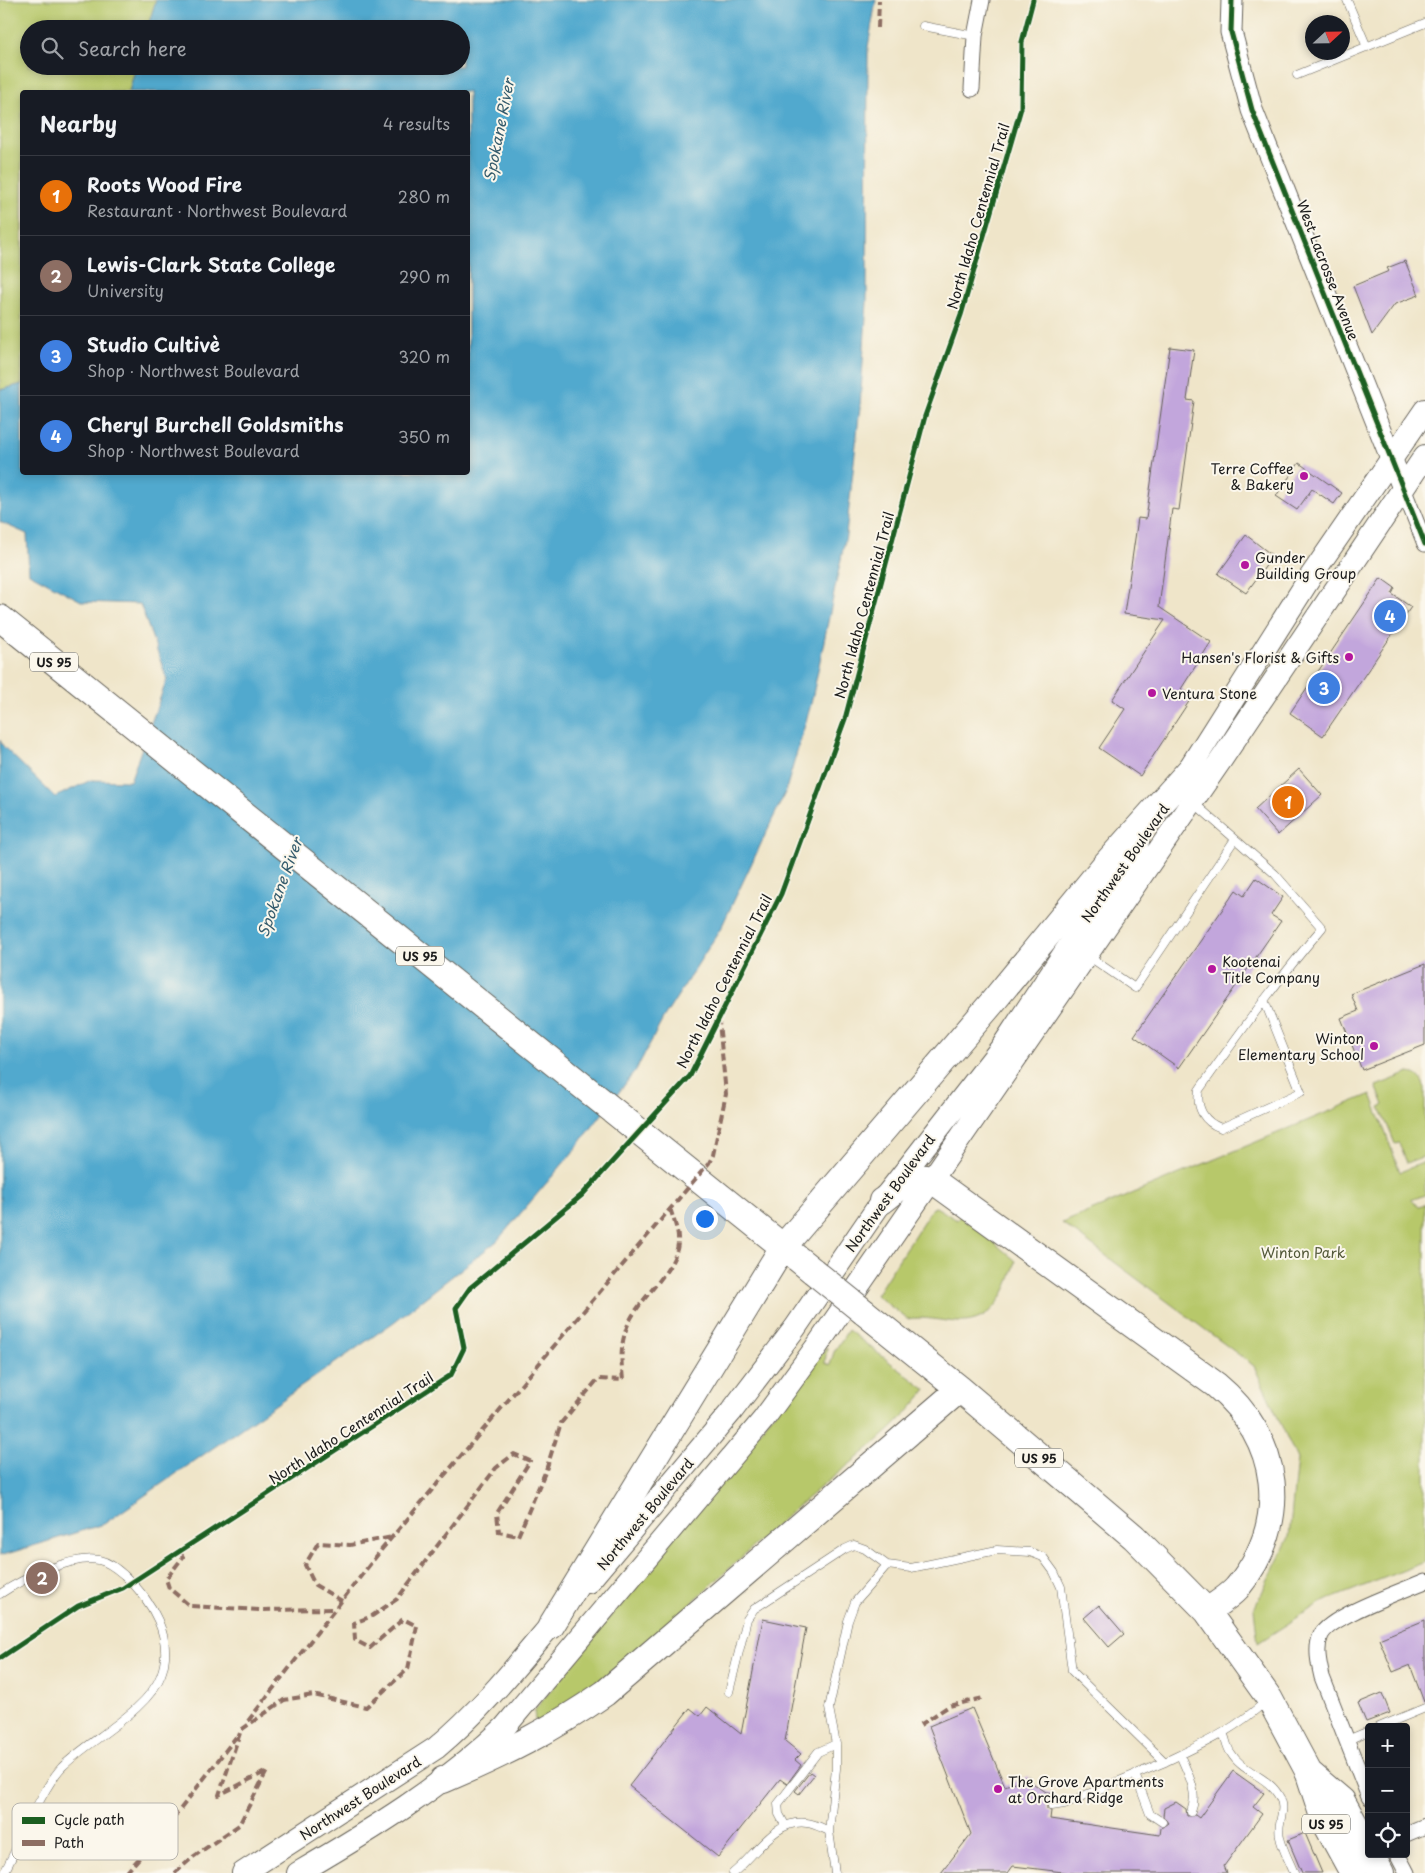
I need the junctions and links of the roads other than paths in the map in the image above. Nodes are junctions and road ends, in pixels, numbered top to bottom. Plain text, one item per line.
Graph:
1 (982, 0) edge
2 (1232, 0) edge
3 (1347, 0) edge
4 (1425, 23) edge
5 (923, 26) dead end
6 (975, 36) junction
7 (1366, 47) junction
8 (1297, 75) dead end
9 (972, 89) dead end
10 (1425, 410) edge
11 (1425, 456) edge
12 (1392, 459) junction
13 (1403, 488) junction
14 (1425, 544) edge
15 (0, 618) edge
16 (1190, 770) junction
17 (1192, 802) junction
18 (1235, 839) junction
19 (1087, 955) junction
20 (1264, 1000) junction
21 (932, 1180) junction
22 (882, 1201) junction
23 (783, 1246) junction
24 (960, 1389) junction
25 (887, 1565) junction
26 (1425, 1581) edge
27 (0, 1594) edge
28 (1207, 1611) junction
29 (551, 1626) junction
30 (729, 1692) dead end
31 (1269, 1698) junction
32 (1425, 1708) edge
33 (1389, 1723) edge
34 (1365, 1733) edge
35 (1224, 1735) junction
36 (1345, 1741) junction
37 (836, 1744) junction
38 (1180, 1754) junction
39 (1165, 1762) junction
40 (1308, 1771) junction
41 (1135, 1774) junction
42 (443, 1780) junction
43 (1365, 1788) edge
44 (40, 1803) edge
45 (1052, 1806) dead end
46 (1190, 1812) dead end
47 (1162, 1822) dead end
48 (785, 1825) junction
49 (1425, 1826) edge
50 (829, 1831) junction
51 (1410, 1832) edge
52 (1365, 1843) edge
53 (12, 1858) edge
54 (1373, 1858) edge
55 (1399, 1858) edge
56 (4, 1873) edge
57 (243, 1873) edge
58 (298, 1873) edge
59 (733, 1873) edge
60 (835, 1873) edge
61 (1294, 1873) edge
62 (1353, 1873) edge
63 (1381, 1873) edge
64 (1407, 1873) edge

1 - 6 street
2 - 12 street, West Lacrosse Avenue
3 - 7 lane
4 - 7 lane
5 - 6 lane
6 - 9 street
7 - 8 lane
10 - 12 main road, Northwest Boulevard
11 - 13 main road, Northwest Boulevard
12 - 13 street, West Lacrosse Avenue
12 - 16 main road, Northwest Boulevard
13 - 14 street, West Lacrosse Avenue
13 - 17 main road, Northwest Boulevard
15 - 23 highway, US 95
16 - 22 main road, Northwest Boulevard
16 - 23 highway
17 - 18 lane
17 - 19 main road, Northwest Boulevard
18 - 19 lane
18 - 20 lane
19 - 21 main road, Northwest Boulevard
20 - 20 lane
21 - 22 highway
21 - 28 highway
21 - 42 main road, Northwest Boulevard
22 - 29 main road, Northwest Boulevard
23 - 24 highway, US 95, bridge
23 - 29 highway
24 - 28 highway, US 95
24 - 42 highway
25 - 30 lane
25 - 37 lane
25 - 39 lane
26 - 36 street
27 - 44 lane
28 - 31 highway, US 95
29 - 57 main road, Northwest Boulevard
31 - 35 lane
31 - 40 highway, US 95
32 - 33 lane
34 - 36 lane
35 - 38 lane
35 - 61 lane
36 - 43 street
37 - 48 lane
37 - 50 lane
38 - 39 lane
38 - 46 lane
39 - 41 lane
40 - 52 highway, US 95
40 - 62 highway, US 95
41 - 45 lane
41 - 47 lane
42 - 58 main road, Northwest Boulevard
48 - 50 lane
48 - 59 lane
49 - 51 street
50 - 60 lane
53 - 56 lane
54 - 63 highway
55 - 64 street

